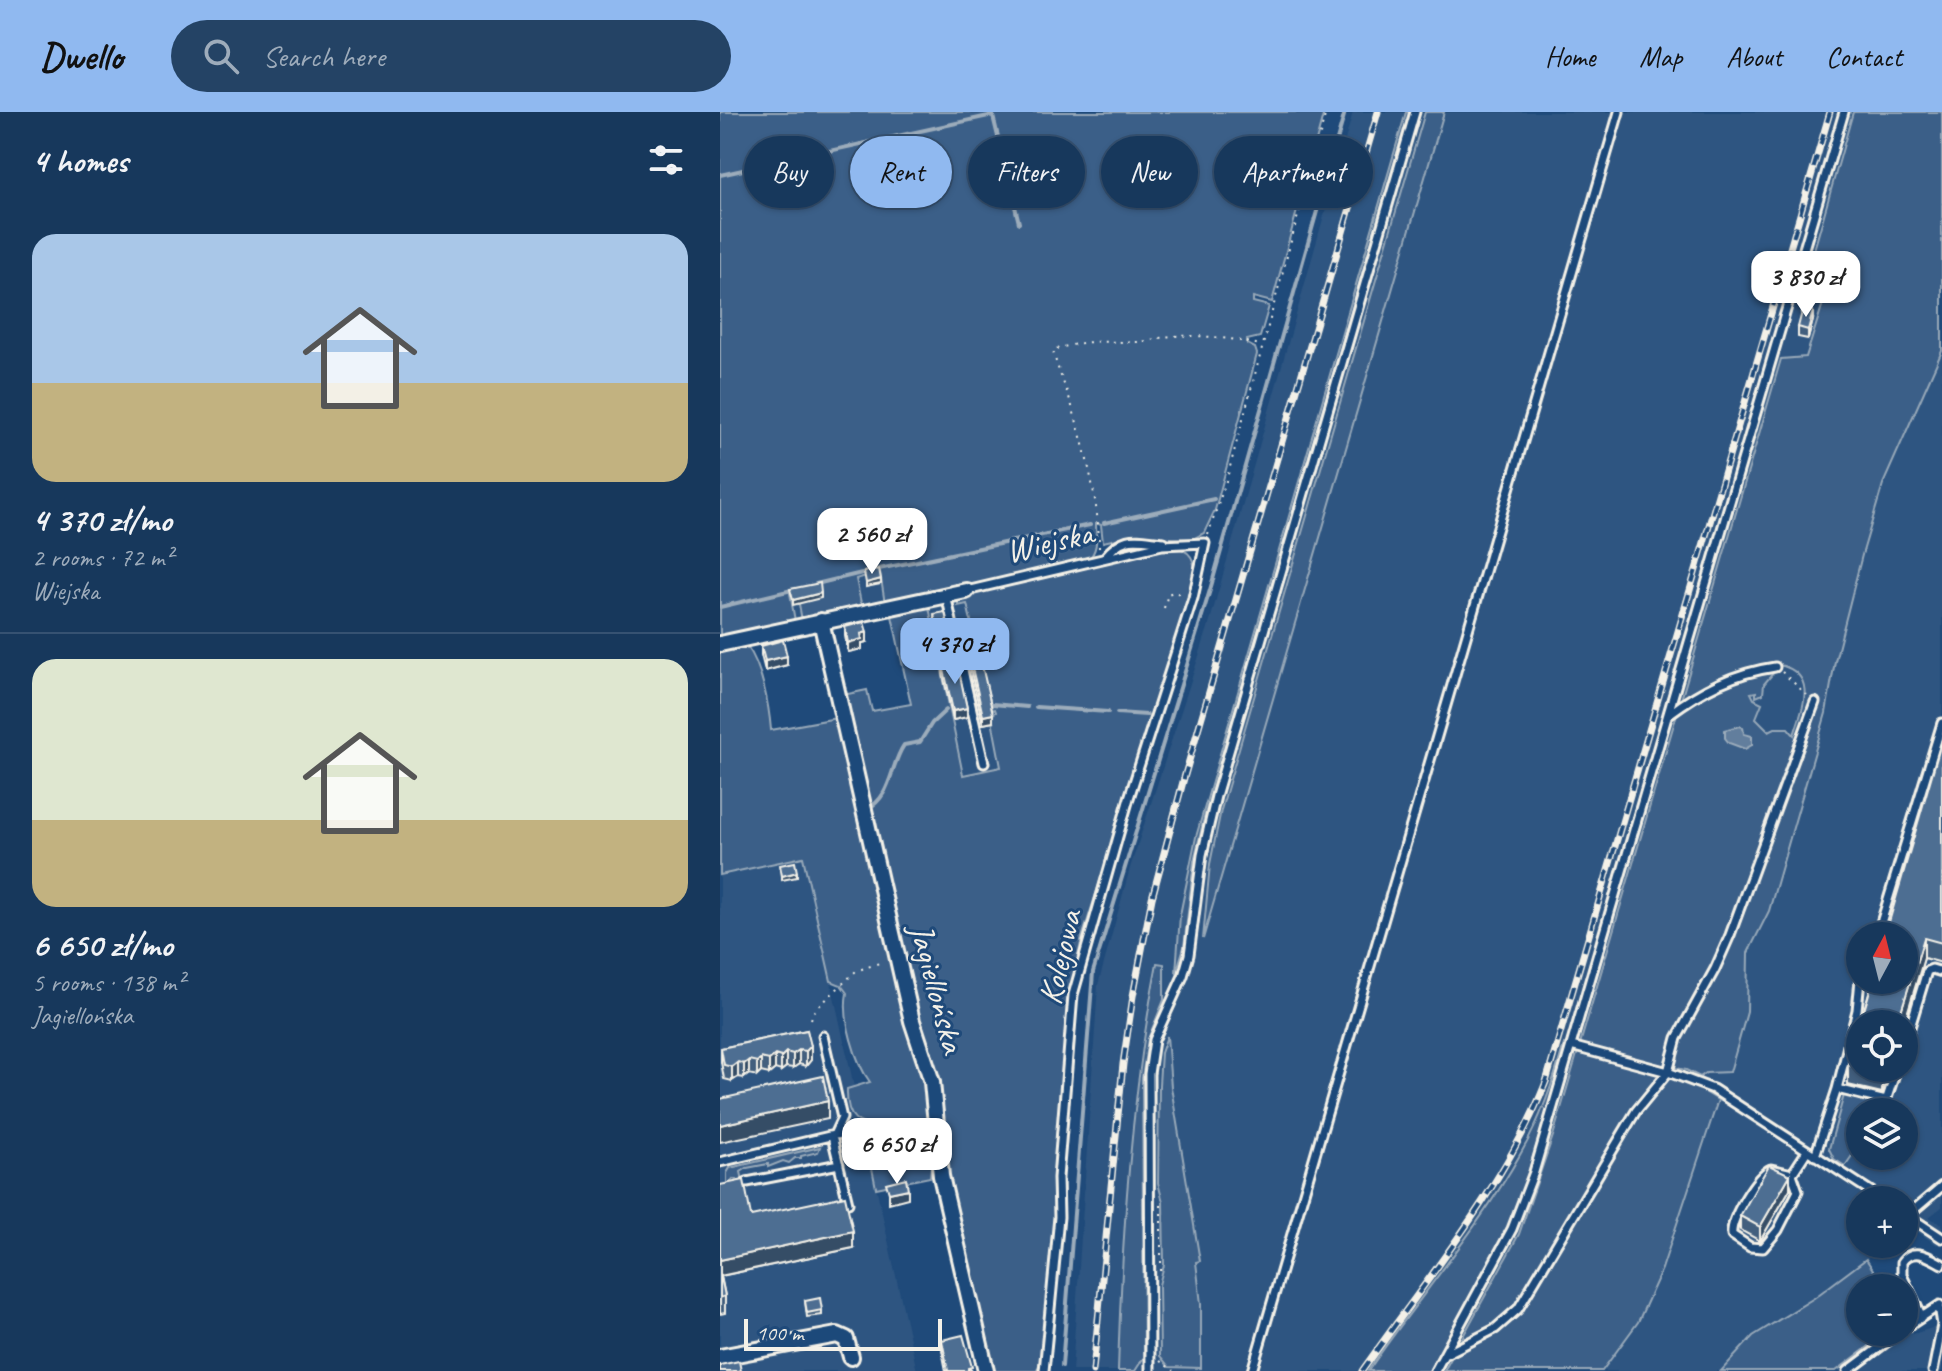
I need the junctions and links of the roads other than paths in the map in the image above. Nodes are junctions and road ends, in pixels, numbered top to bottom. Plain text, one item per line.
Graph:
1 (1415, 112) edge
2 (1619, 112) edge
3 (1844, 112) edge
4 (1205, 543) joint
5 (1152, 544) junction
6 (1184, 544) junction
7 (1101, 560) junction
8 (1199, 568) junction
9 (966, 591) joint
10 (946, 595) junction
11 (821, 621) junction
12 (720, 644) edge
13 (1775, 667) road end
14 (1815, 702) road end
15 (1669, 714) junction
16 (1942, 723) edge
17 (984, 763) dead end
18 (1881, 922) edge
19 (1942, 972) edge
20 (1859, 994) edge
21 (1915, 1010) edge
22 (823, 1036) dead end
23 (1571, 1046) junction
24 (1668, 1072) junction
25 (1892, 1082) edge
26 (1837, 1089) junction
27 (860, 1133) road end
28 (833, 1136) junction
29 (1807, 1151) junction
30 (1815, 1156) junction
31 (720, 1162) edge
32 (839, 1164) junction
33 (1792, 1174) junction
34 (747, 1182) edge
35 (1862, 1186) edge
36 (1942, 1186) edge
37 (848, 1203) edge
38 (1918, 1205) edge
39 (1918, 1222) edge
40 (1942, 1238) edge
41 (1942, 1264) edge
42 (1940, 1305) edge
43 (1922, 1317) junction
44 (1918, 1320) edge
45 (1882, 1346) edge
46 (1444, 1355) junction
47 (720, 1357) edge
48 (851, 1357) dead end
49 (986, 1371) edge
50 (1044, 1371) edge
51 (1150, 1371) edge
52 (1252, 1371) edge
53 (1435, 1371) edge
54 (1848, 1371) edge
55 (1933, 1371) edge

1 - 51 lane
2 - 52 lane
3 - 15 lane
4 - 6 lane, Wiejska
4 - 8 lane, Kolejowa
5 - 6 lane, Wiejska
5 - 7 lane, Wiejska
5 - 7 lane
6 - 8 lane
7 - 9 lane, Wiejska
8 - 50 lane, Kolejowa
9 - 10 street, Wiejska
10 - 11 street, Wiejska
10 - 17 lane
11 - 12 street, Wiejska
11 - 49 street, Jagiellońska
13 - 15 lane
14 - 24 lane
15 - 23 lane
16 - 18 lane
19 - 21 lane
20 - 26 lane
22 - 28 lane
23 - 24 lane
23 - 46 lane
24 - 29 lane
24 - 46 lane
25 - 26 lane
26 - 30 lane
27 - 28 lane
28 - 31 lane
28 - 32 lane
29 - 30 lane
29 - 33 lane
30 - 35 lane
32 - 34 lane
32 - 37 lane
33 - 33 lane
36 - 38 lane
39 - 40 lane
41 - 43 lane
42 - 43 lane
42 - 55 lane
43 - 44 lane
45 - 54 lane
46 - 53 lane
47 - 48 street

